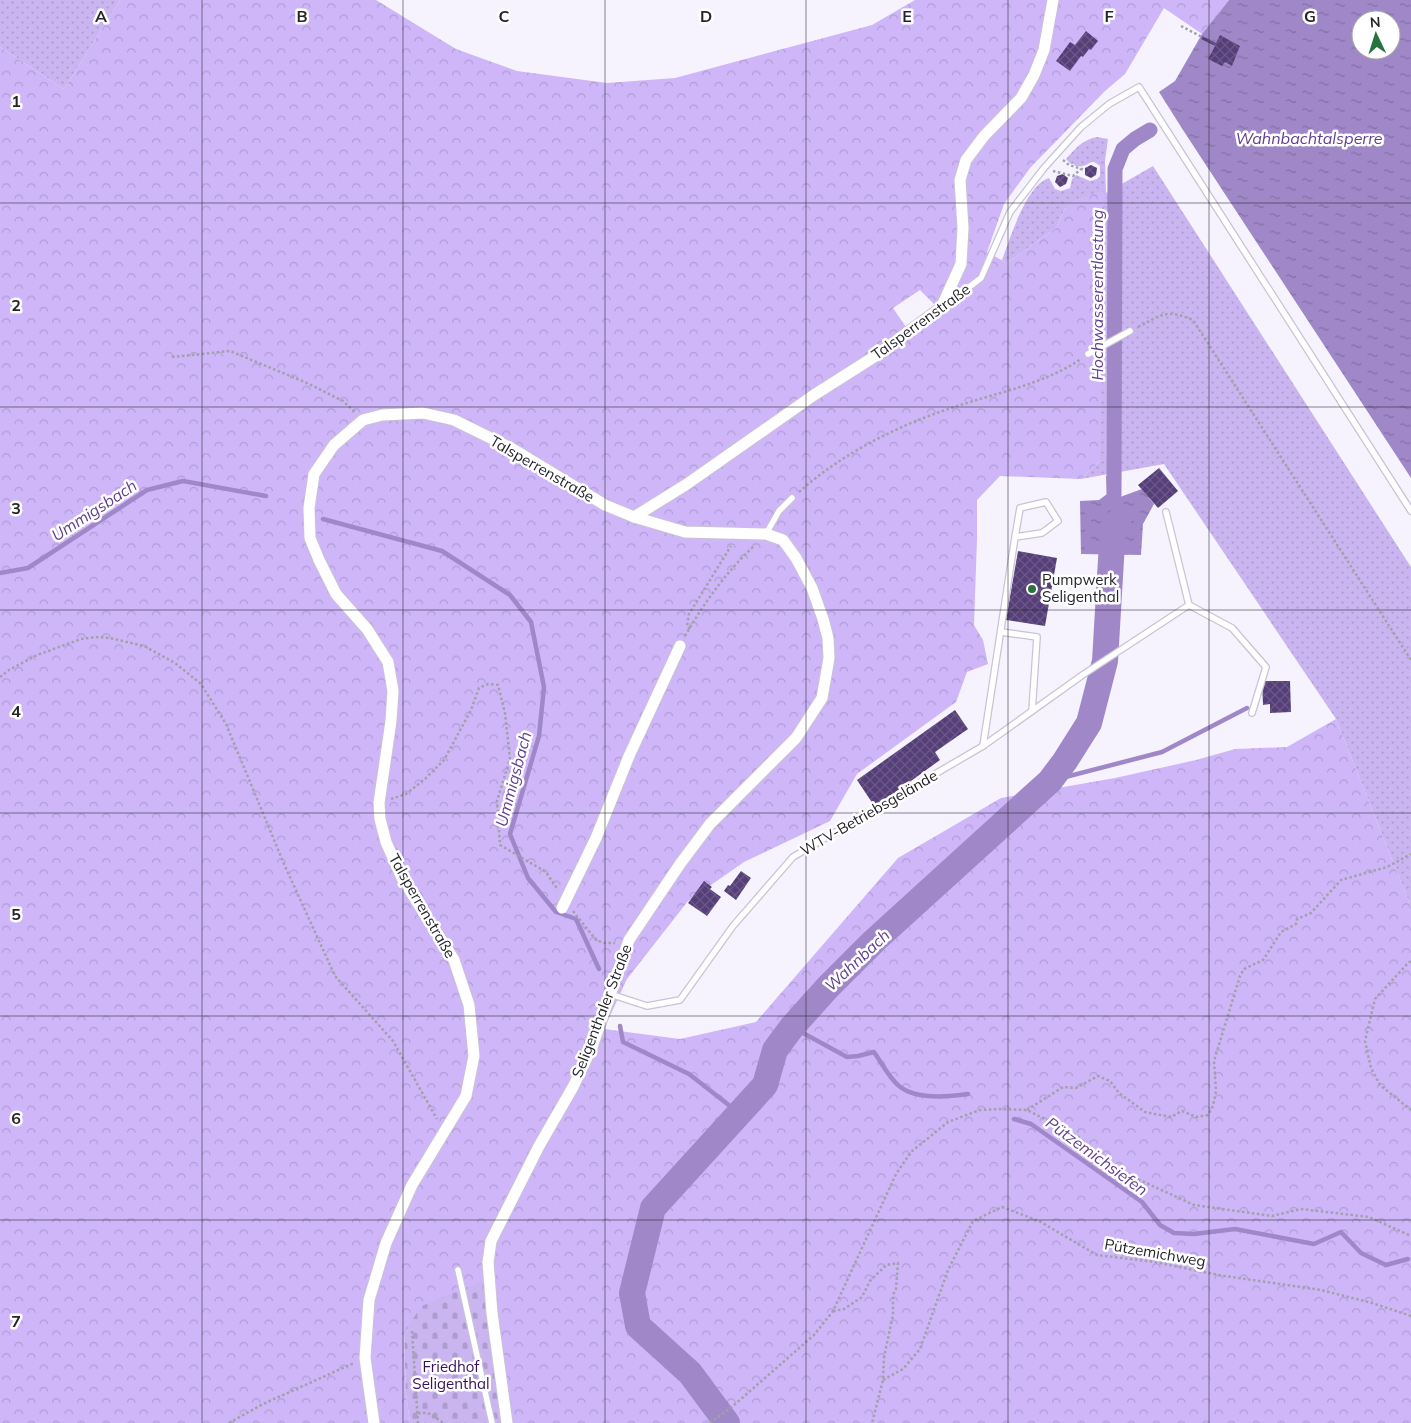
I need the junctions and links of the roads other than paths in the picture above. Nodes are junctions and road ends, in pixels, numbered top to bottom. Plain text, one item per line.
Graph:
1 (1053, 0) edge
2 (940, 308) junction
3 (1130, 331) road end
4 (1088, 354) road end
5 (792, 498) road end
6 (1411, 511) edge
7 (1166, 512) dead end
8 (634, 517) junction
9 (766, 534) junction
10 (1015, 537) junction
11 (1189, 605) junction
12 (1000, 632) junction
13 (680, 646) road end
14 (1032, 711) junction
15 (1252, 713) dead end
16 (983, 746) junction
17 (568, 910) road end
18 (610, 994) junction
19 (458, 1270) dead end
20 (374, 1423) edge
21 (492, 1423) edge
22 (508, 1423) edge

1 - 2 street
2 - 6 lane, Talsperrenstraße
2 - 8 street, Talsperrenstraße
3 - 4 lane
5 - 9 lane
7 - 11 lane
8 - 9 street, Seligenthaler Straße
8 - 20 street, Talsperrenstraße
9 - 18 street, Seligenthaler Straße
10 - 10 lane
10 - 12 lane
11 - 14 lane, WTV-Betriebsgelände
11 - 15 lane
12 - 14 lane
12 - 16 lane
13 - 17 street, bridge
14 - 16 lane, WTV-Betriebsgelände
16 - 18 lane, WTV-Betriebsgelände
18 - 22 street, Seligenthaler Straße
19 - 21 lane

